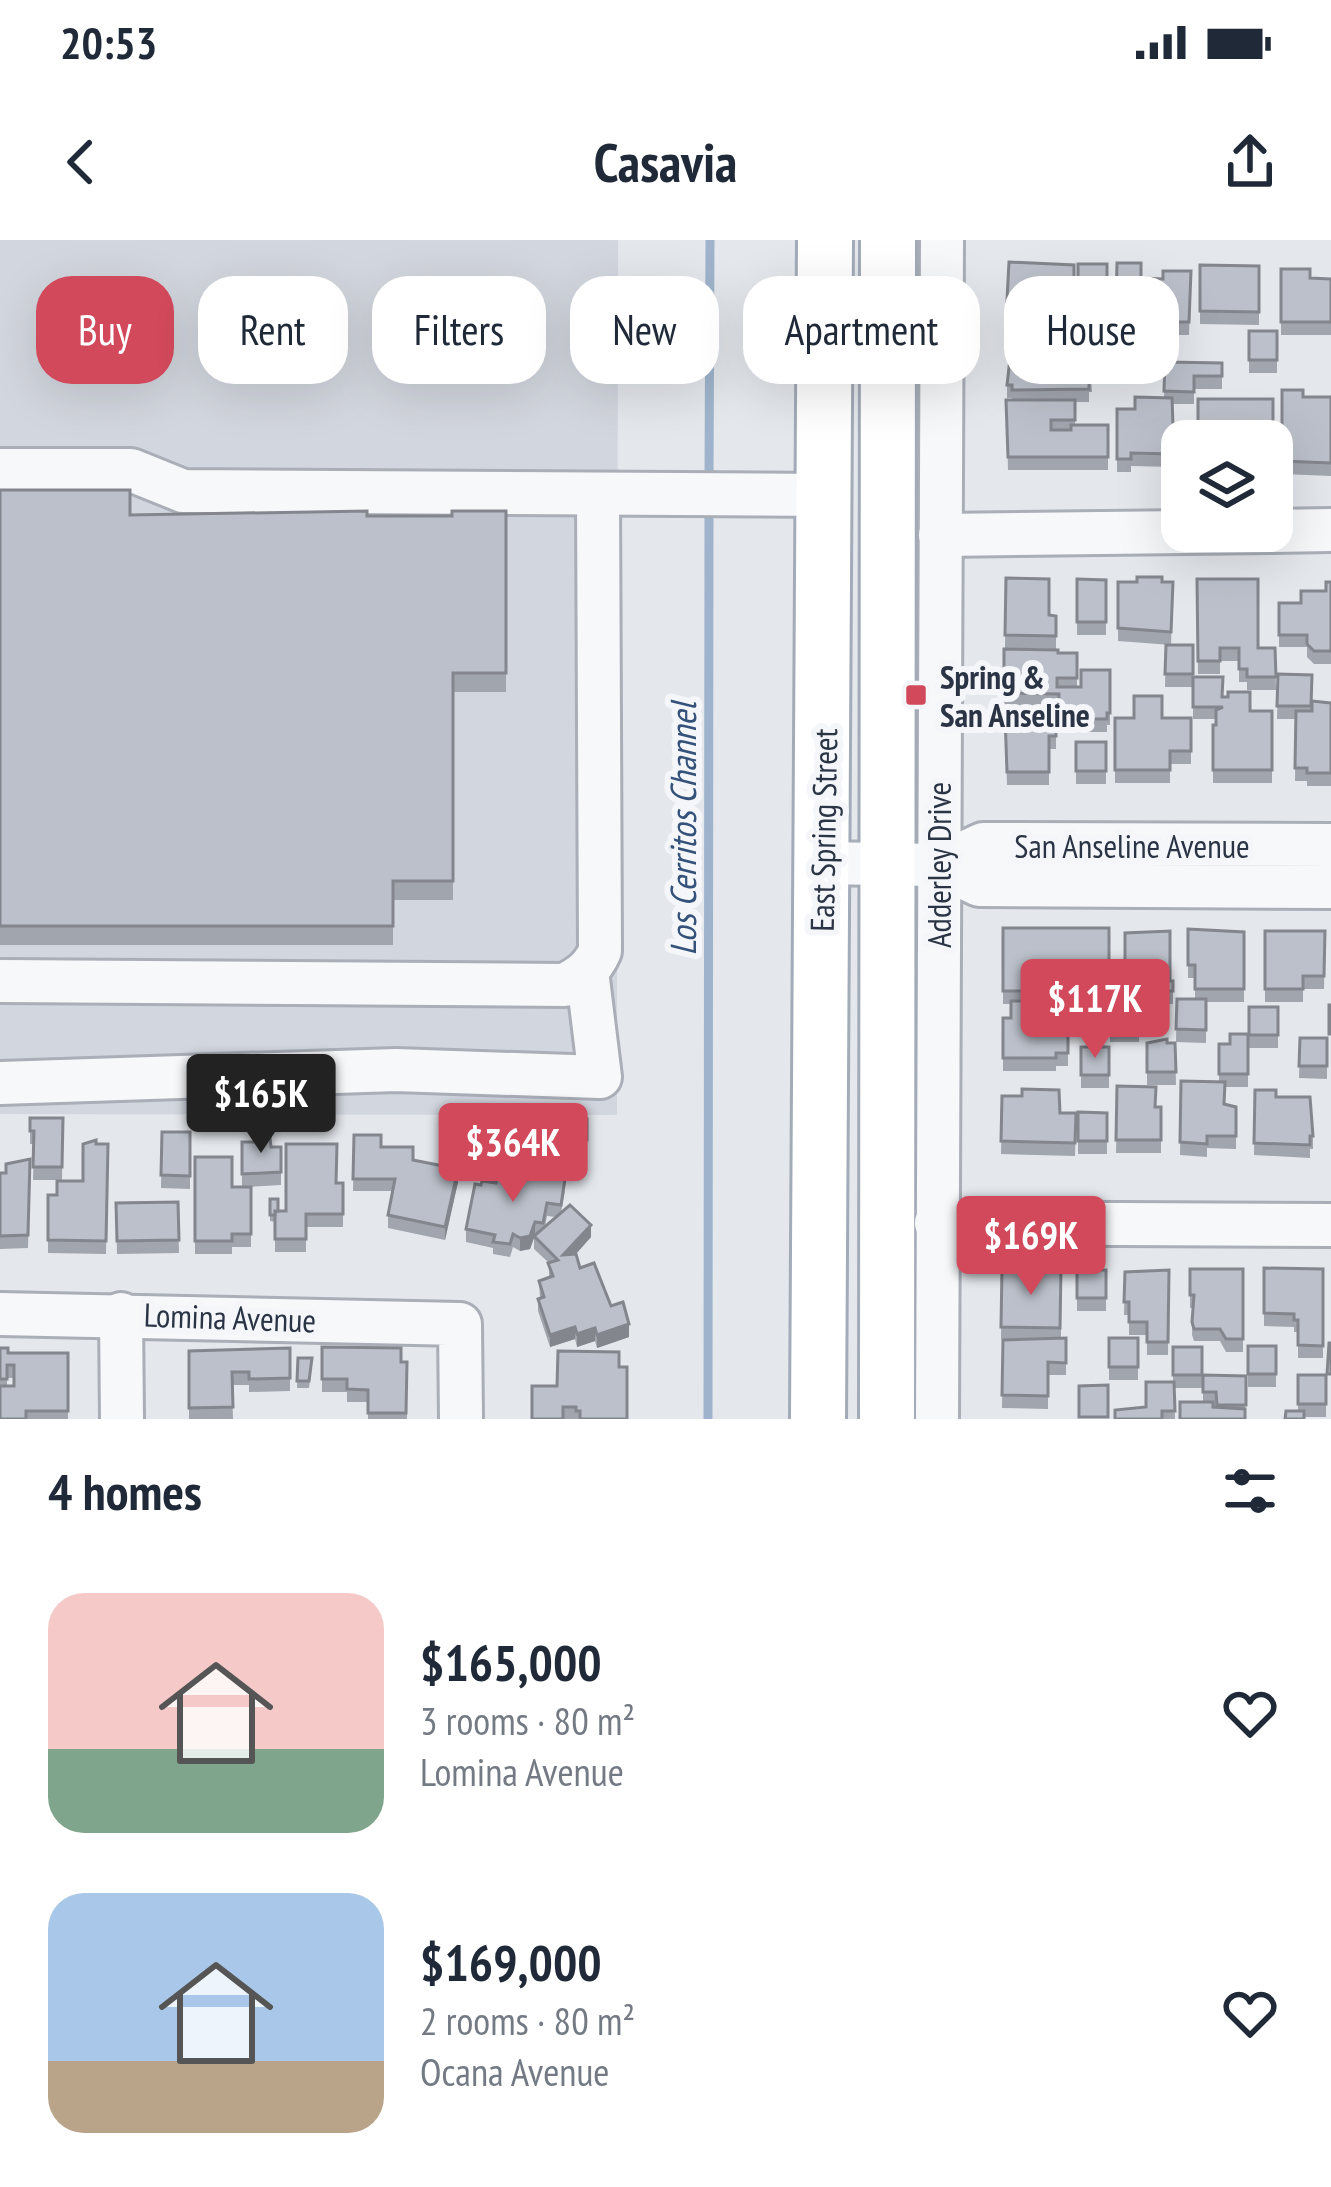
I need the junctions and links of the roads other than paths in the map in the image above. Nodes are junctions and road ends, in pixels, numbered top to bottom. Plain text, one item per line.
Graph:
1 (825, 240) edge
2 (888, 240) edge
3 (942, 240) edge
4 (0, 470) edge
5 (598, 494) junction
6 (800, 495) junction
7 (1331, 530) edge
8 (1293, 531) edge
9 (1161, 532) edge
10 (940, 535) junction
11 (1331, 845) edge
12 (822, 863) junction
13 (914, 864) junction
14 (1331, 887) edge
15 (587, 971) junction
16 (0, 981) edge
17 (0, 1083) edge
18 (937, 1223) junction
19 (1331, 1225) edge
20 (0, 1314) edge
21 (121, 1314) junction
22 (122, 1419) edge
23 (461, 1419) edge
24 (818, 1419) edge
25 (887, 1419) edge
26 (937, 1419) edge

1 - 6 main road, East Spring Street
2 - 13 main road, East Spring Street
3 - 10 street, Adderley Drive
4 - 5 street
5 - 6 street
5 - 15 street
6 - 12 main road, East Spring Street
7 - 8 street
9 - 10 street
10 - 13 street, Adderley Drive
11 - 13 street, San Anseline Avenue
12 - 13 street, San Anseline Avenue
12 - 24 main road, East Spring Street
13 - 14 street, San Anseline Avenue
13 - 18 street, Adderley Drive
13 - 25 main road, East Spring Street
15 - 16 street
15 - 17 street
18 - 19 street
18 - 26 street, Adderley Drive
20 - 21 street, Lomina Avenue
21 - 22 street
21 - 23 street, Lomina Avenue

